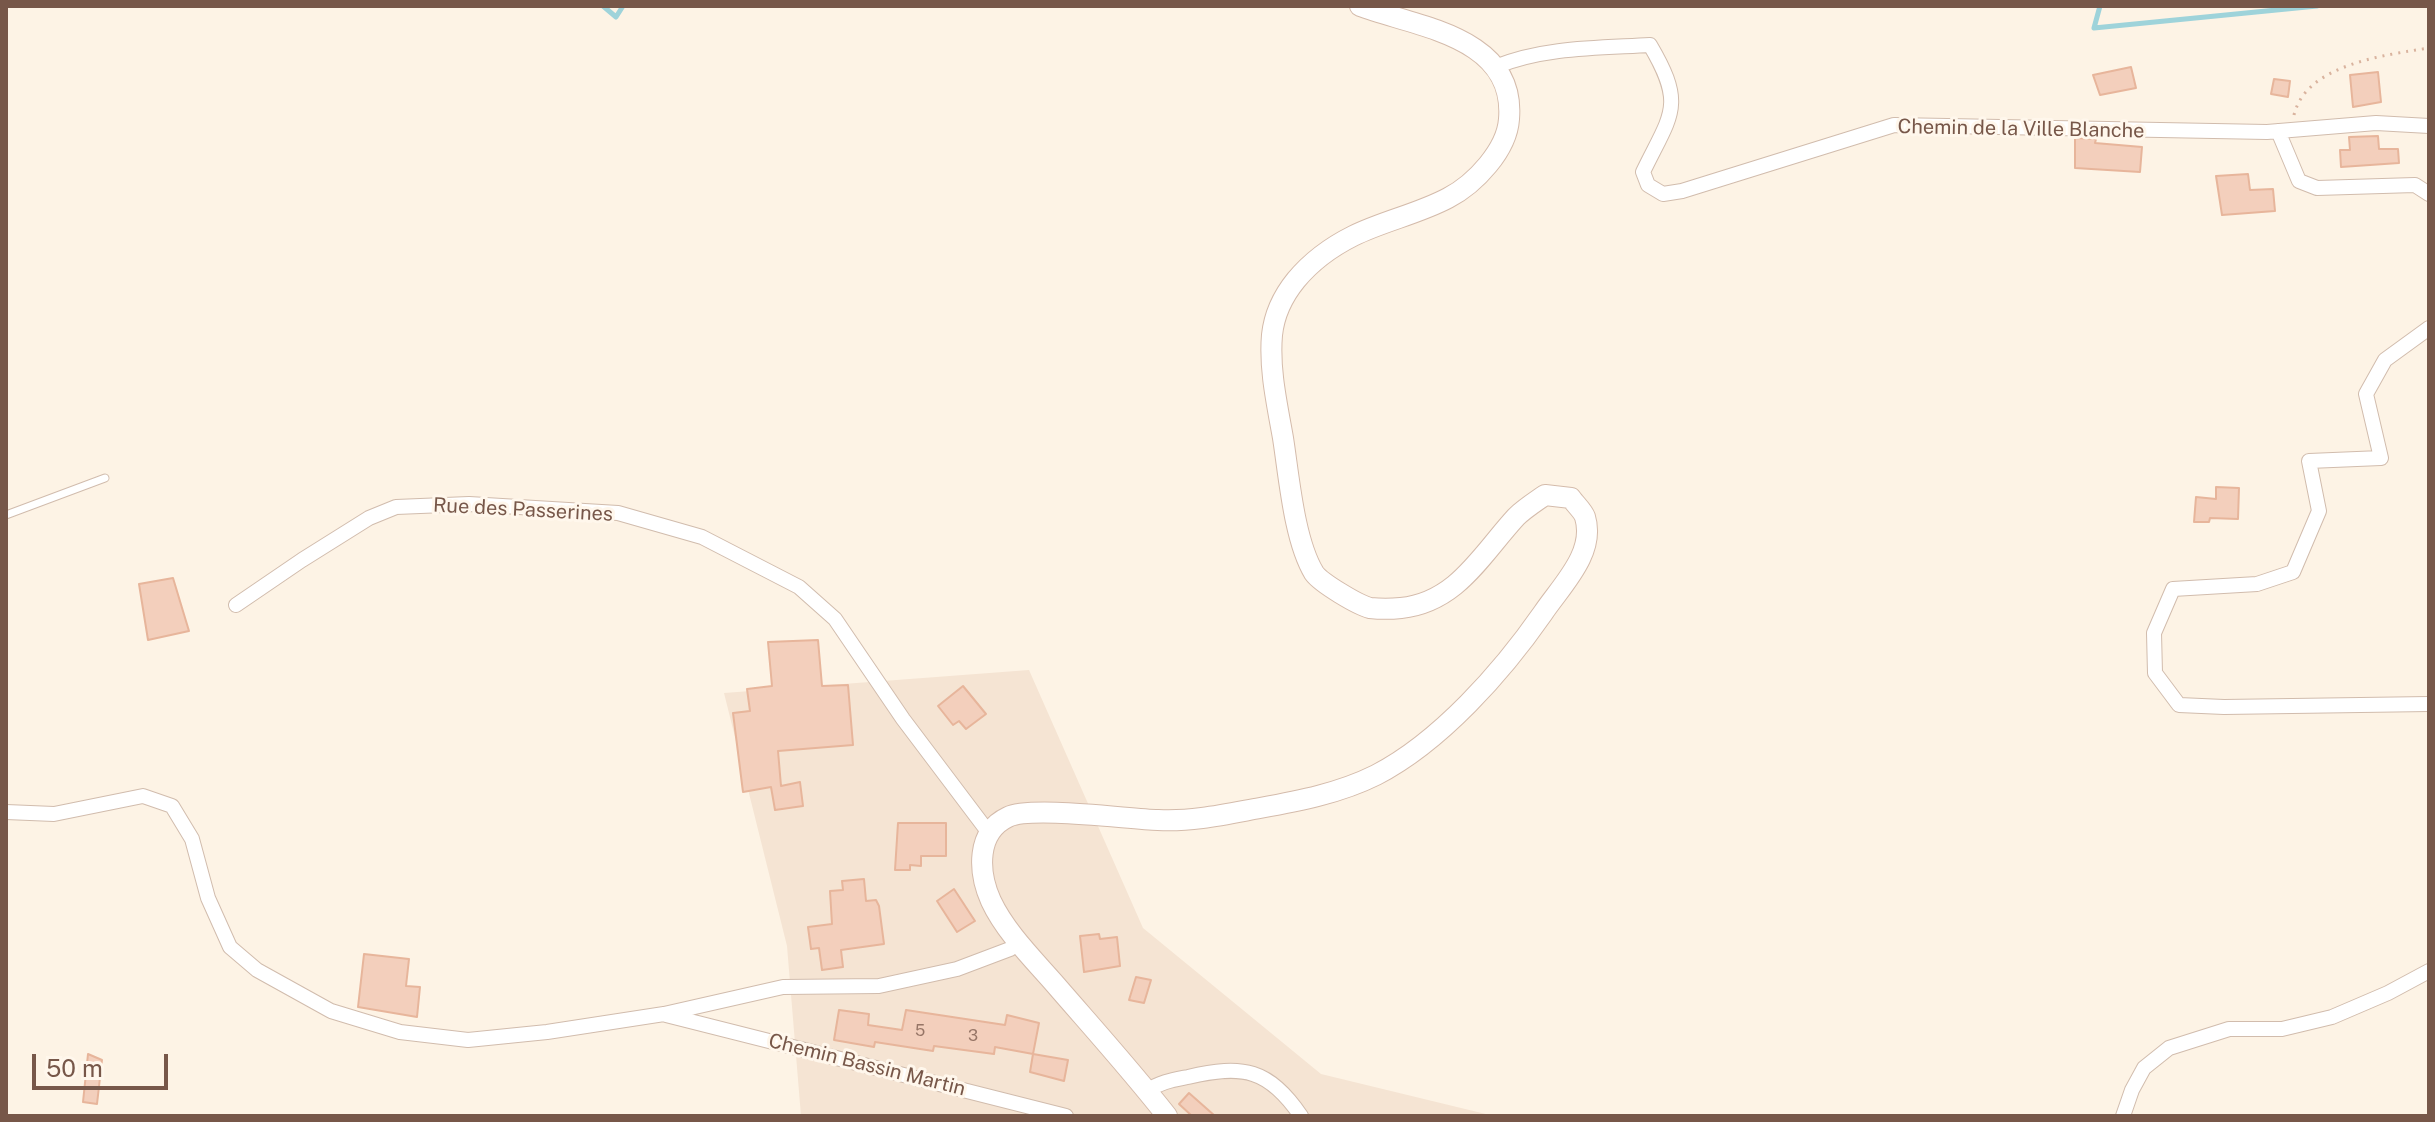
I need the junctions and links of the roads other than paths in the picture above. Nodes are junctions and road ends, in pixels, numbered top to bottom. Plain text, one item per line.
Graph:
1 (1360, 6) edge
2 (1495, 67) junction
3 (2429, 126) edge
4 (2285, 130) junction
5 (2429, 194) edge
6 (2429, 328) edge
7 (105, 478) dead end
8 (6, 515) edge
9 (236, 605) dead end
10 (2429, 704) edge
11 (6, 812) edge
12 (989, 833) junction
13 (1019, 943) junction
14 (2429, 971) edge
15 (664, 1014) junction
16 (1147, 1091) junction
17 (1066, 1116) edge
18 (1167, 1116) edge
19 (1301, 1116) edge
20 (2123, 1116) edge

1 - 2 main road
2 - 4 street, Chemin de la Ville Blanche
2 - 12 main road
3 - 4 street, Chemin de la Ville Blanche
4 - 5 street
6 - 10 street
7 - 8 lane
9 - 12 street, Rue des Passerines
11 - 15 street, Chemin Bassin Martin
12 - 13 main road
13 - 15 street, Chemin Bassin Martin
13 - 16 main road
14 - 20 street
15 - 17 street, Chemin Bassin Martin
16 - 18 main road
16 - 19 street

